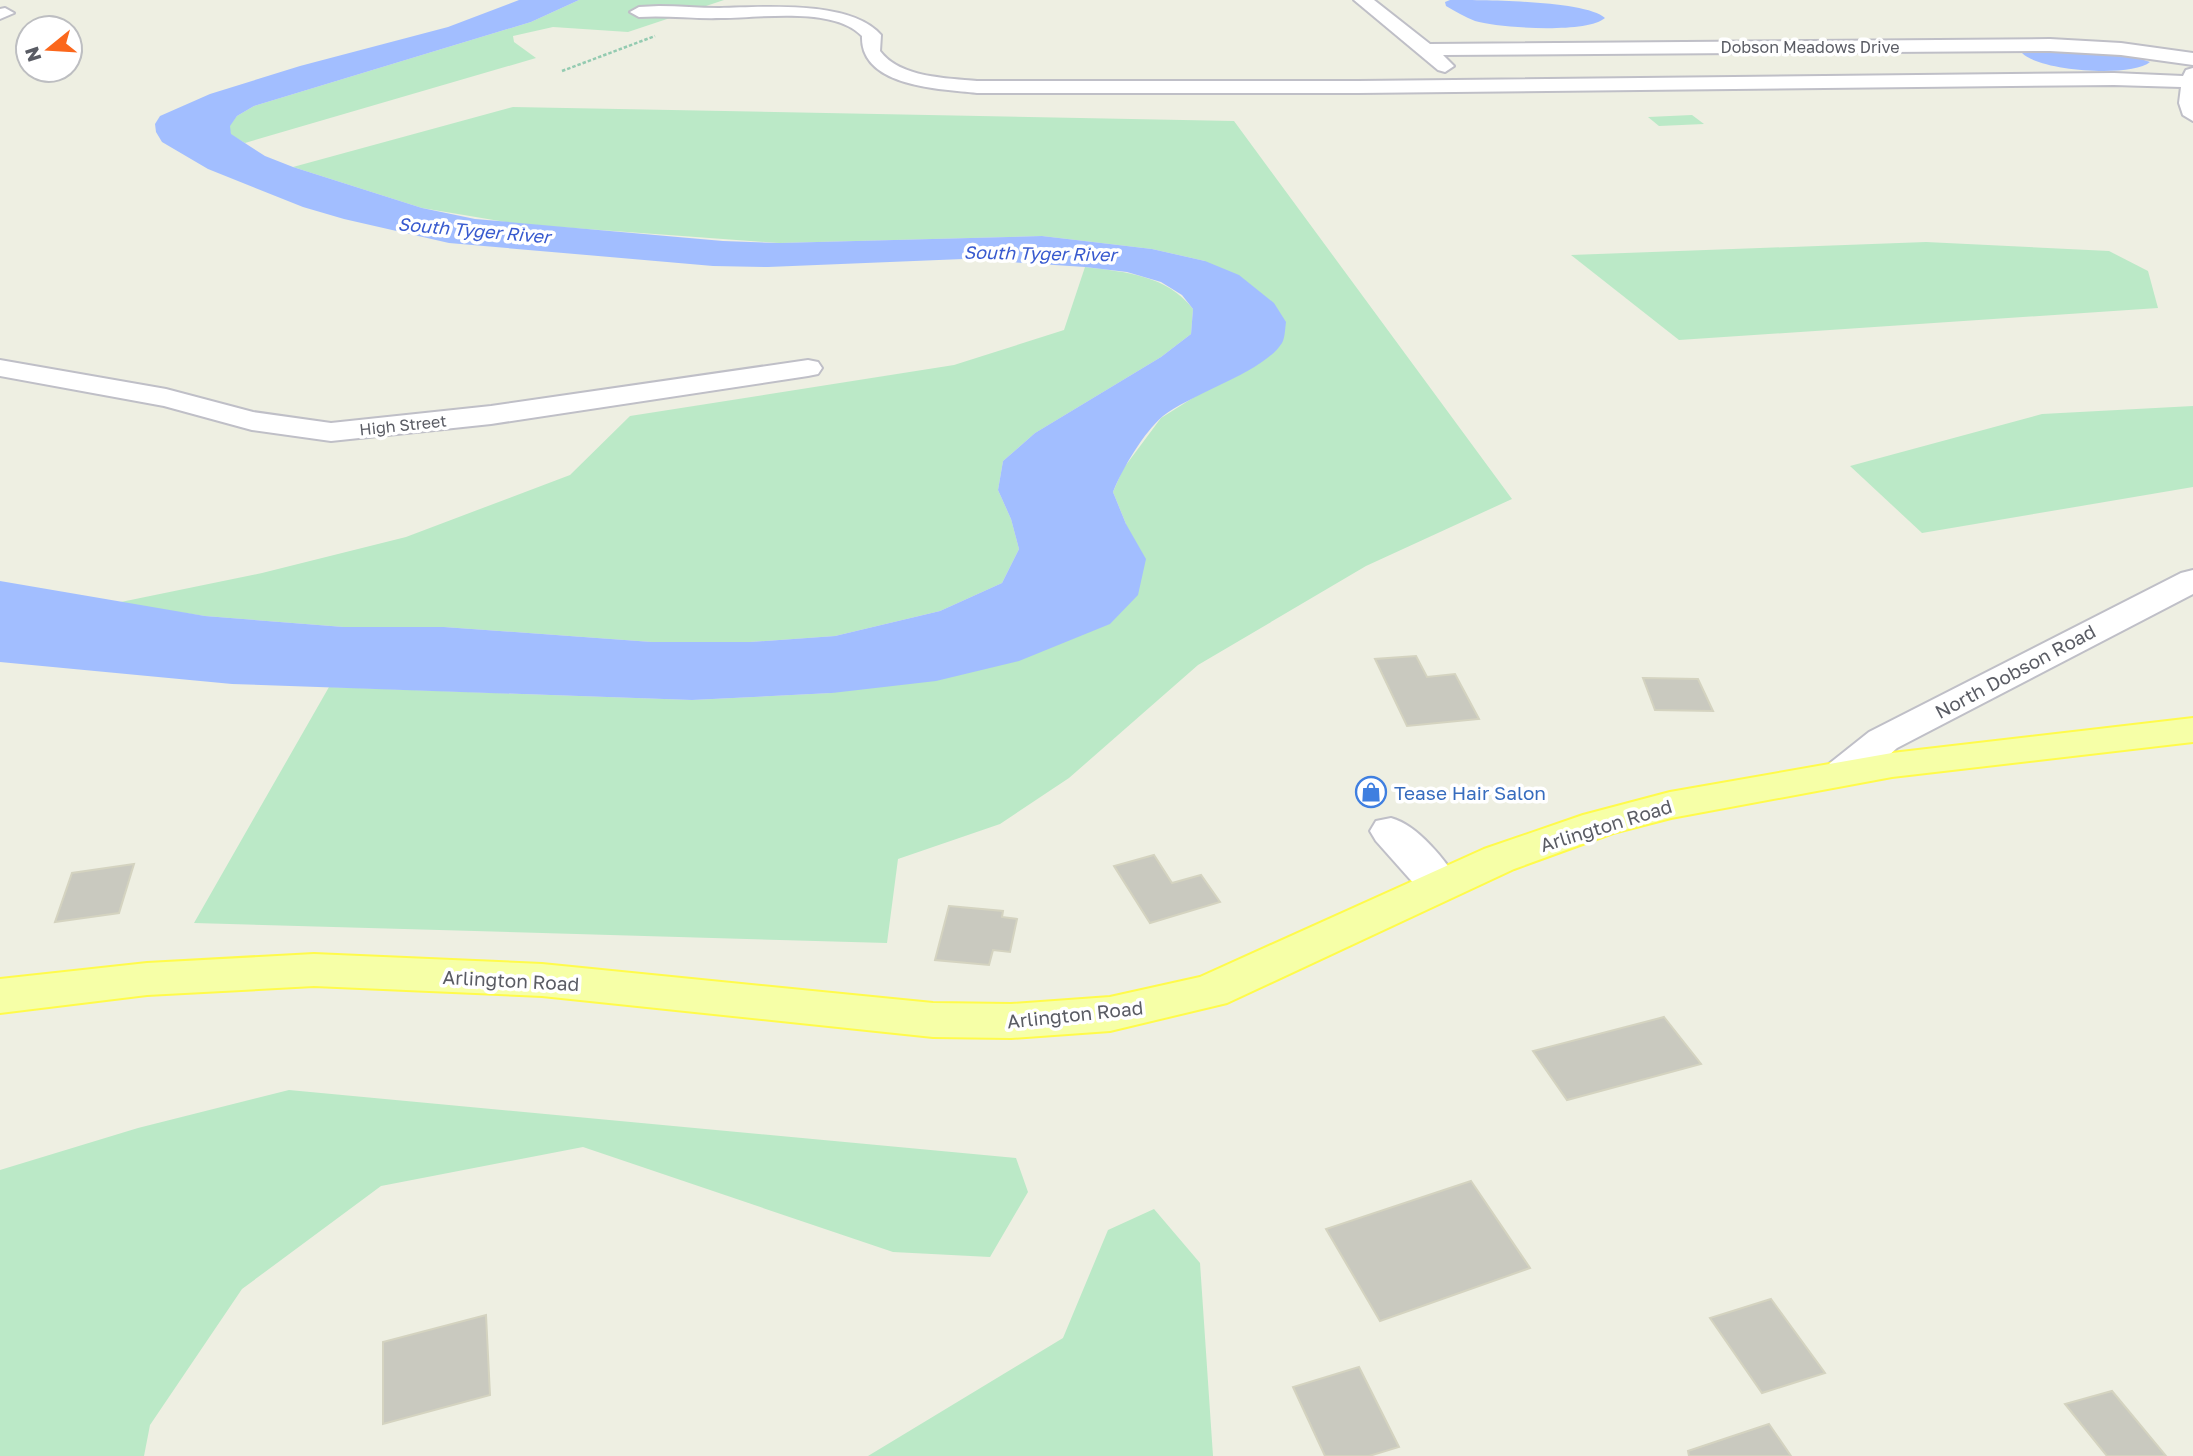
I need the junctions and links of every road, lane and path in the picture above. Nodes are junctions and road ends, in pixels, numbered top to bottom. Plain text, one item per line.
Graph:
1 (1363, 0) edge
2 (639, 12) dead end
3 (1425, 50) junction
4 (2193, 59) edge
5 (1445, 66) dead end
6 (2192, 78) edge
7 (2193, 115) edge
8 (0, 368) edge
9 (808, 368) dead end
10 (2193, 580) edge
11 (2193, 730) edge
12 (1844, 772) junction
13 (1391, 831) dead end
14 (1439, 885) junction
15 (0, 996) edge

1 - 3 street
2 - 6 street
3 - 4 street, Dobson Meadows Drive
3 - 5 street
6 - 7 street
8 - 9 street, High Street
10 - 12 street, North Dobson Road
11 - 12 main road, Arlington Road
12 - 14 main road, Arlington Road
13 - 14 street
14 - 15 main road, Arlington Road

